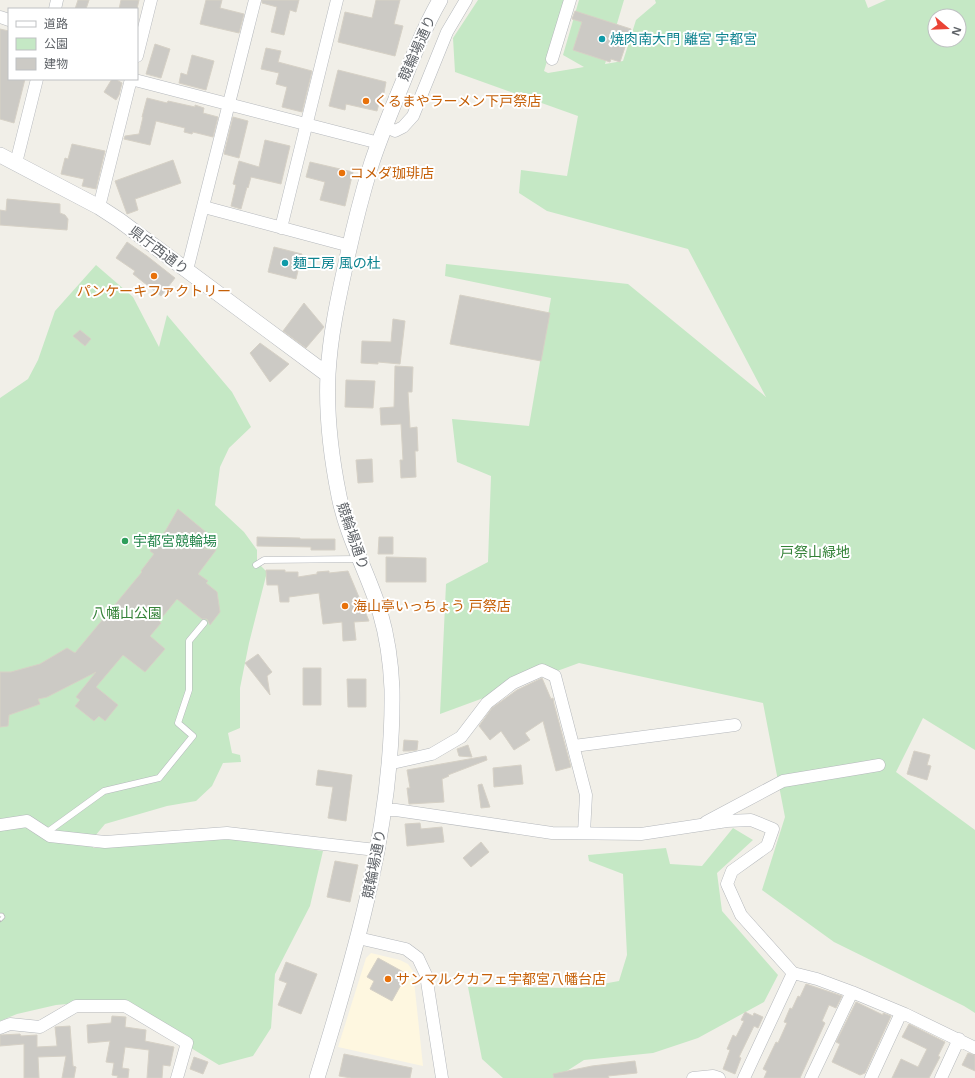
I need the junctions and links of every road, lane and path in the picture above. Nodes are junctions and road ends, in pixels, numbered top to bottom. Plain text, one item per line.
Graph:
1 (151, 0) edge
2 (255, 0) edge
3 (337, 0) edge
4 (440, 0) edge
5 (466, 0) edge
6 (570, 0) edge
7 (138, 52) edge
8 (552, 59) dead end
9 (37, 80) edge
10 (131, 80) edge
11 (135, 80) edge
12 (230, 104) junction
13 (306, 124) junction
14 (385, 126) junction
15 (379, 143) junction
16 (0, 155) edge
17 (16, 162) junction
18 (99, 207) junction
19 (204, 207) junction
20 (281, 228) junction
21 (350, 246) junction
22 (187, 270) junction
23 (328, 375) junction
24 (359, 559) junction
25 (256, 565) dead end
26 (204, 624) dead end
27 (735, 725) dead end
28 (574, 746) junction
29 (388, 764) junction
30 (879, 765) dead end
31 (385, 810) junction
32 (0, 825) edge
33 (697, 827) junction
34 (46, 833) junction
35 (584, 833) junction
36 (376, 850) junction
37 (358, 938) junction
38 (793, 973) junction
39 (852, 992) junction
40 (902, 1013) junction
41 (0, 1028) edge
42 (959, 1039) junction
43 (975, 1048) edge
44 (177, 1078) edge
45 (316, 1078) edge
46 (442, 1078) edge
47 (693, 1078) edge
48 (719, 1078) edge
49 (744, 1078) edge
50 (811, 1078) edge
51 (871, 1078) edge
52 (941, 1078) edge

1 - 7 street
2 - 12 street
3 - 13 street
4 - 14 street, 競輪場通り
5 - 14 street
6 - 8 street
9 - 17 street
10 - 18 street
11 - 12 street
12 - 13 street
12 - 19 street
13 - 15 street
13 - 20 street
14 - 15 street, 競輪場通り
15 - 21 street, 競輪場通り
16 - 17 street, 県庁西通り
17 - 18 street, 県庁西通り
18 - 22 street, 県庁西通り
19 - 20 street
19 - 22 street
20 - 21 street
21 - 23 street, 競輪場通り
22 - 23 street, 県庁西通り
23 - 24 street, 競輪場通り
24 - 25 lane
24 - 29 street, 競輪場通り
26 - 34 lane
27 - 28 street
28 - 29 street
28 - 35 street
29 - 31 street, 競輪場通り
30 - 33 street
31 - 35 street
31 - 36 street, 競輪場通り
32 - 34 street
33 - 35 street
33 - 38 street
34 - 36 street
36 - 37 street, 競輪場通り
37 - 45 street, 競輪場通り
37 - 46 street
38 - 39 street
38 - 49 street
39 - 40 street
39 - 50 street
40 - 42 street
40 - 51 street
41 - 44 street
42 - 43 street
42 - 52 street
47 - 48 street

